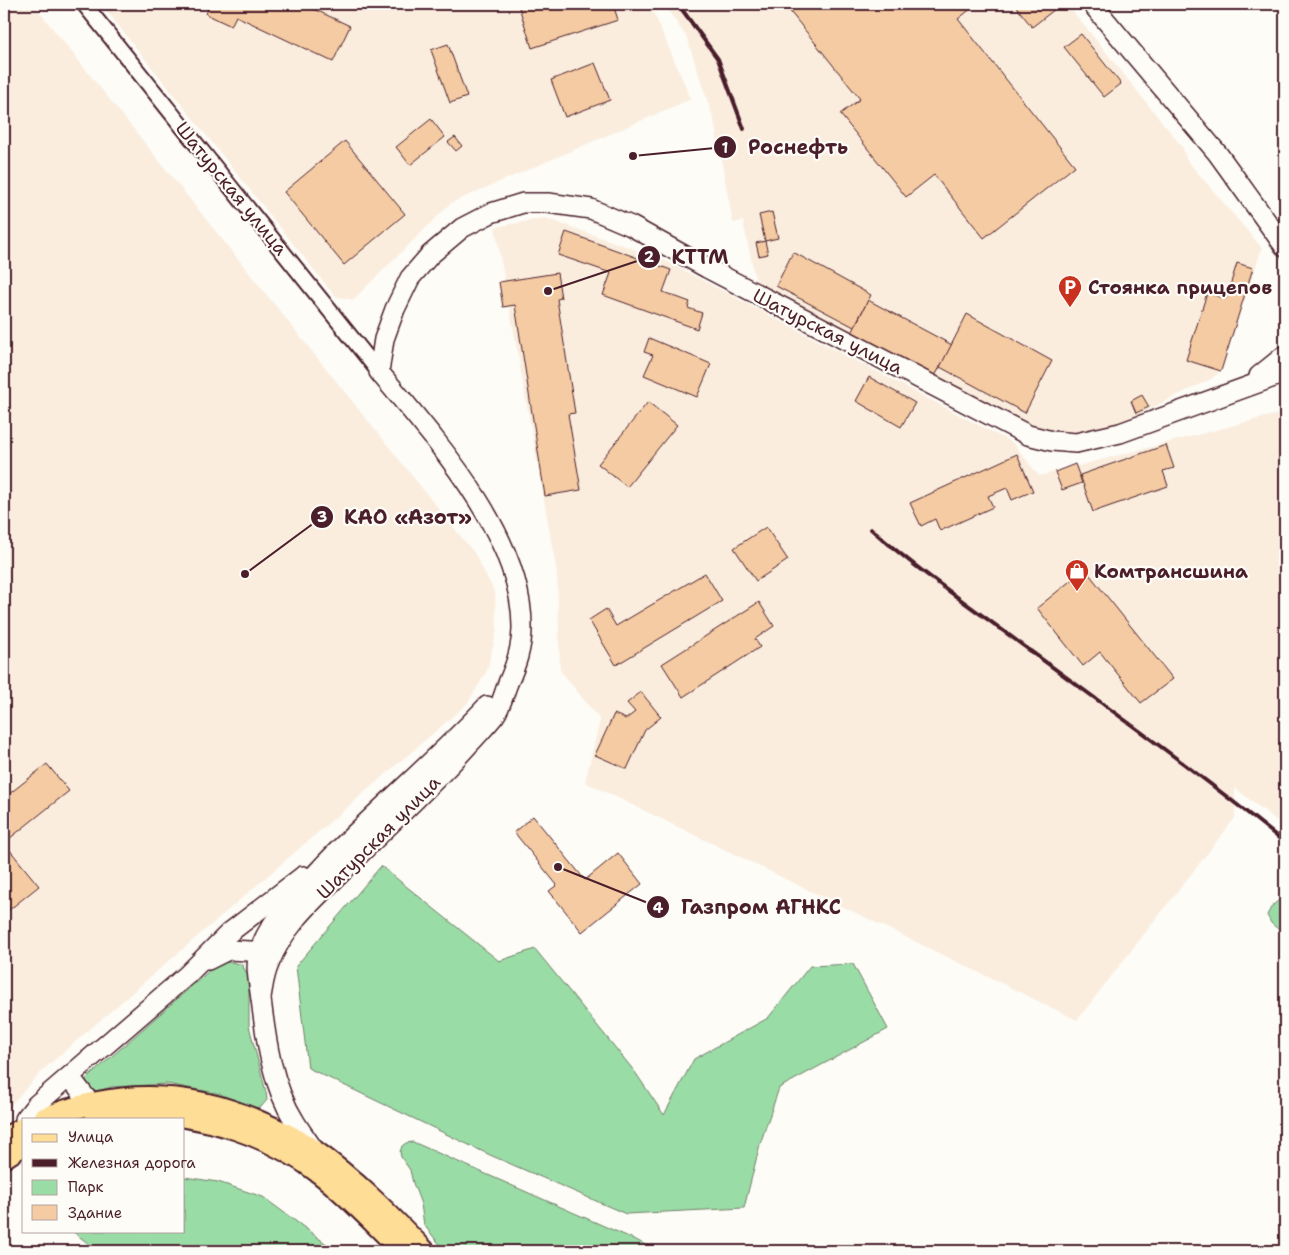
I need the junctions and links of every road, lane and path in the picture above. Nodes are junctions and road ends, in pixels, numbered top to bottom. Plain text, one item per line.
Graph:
1 (84, 4) edge
2 (1092, 4) edge
3 (1285, 247) edge
4 (1285, 355) edge
5 (379, 372) junction
6 (1285, 372) edge
7 (1246, 386) junction
8 (508, 683) junction
9 (325, 863) junction
10 (266, 952) junction
11 (186, 975) junction
12 (70, 1077) junction
13 (282, 1097) junction
14 (93, 1111) edge
15 (27, 1118) edge
16 (48, 1118) edge
17 (17, 1133) edge
18 (288, 1134) junction
19 (308, 1156) junction
20 (4, 1158) edge
21 (403, 1251) edge
22 (424, 1251) edge

1 - 5 street, Шатурская улица
2 - 3 main road
4 - 7 main road
5 - 7 main road, Шатурская улица
5 - 8 main road, Шатурская улица
6 - 7 main road, Шатурская улица
8 - 9 main road, Шатурская улица
8 - 10 main road, Шатурская улица
9 - 10 main road
9 - 11 main road
10 - 11 main road
10 - 13 main road, Шатурская улица
11 - 12 main road
12 - 14 main road
12 - 15 main road
13 - 18 main road
13 - 19 main road
14 - 16 main road
14 - 18 main road
14 - 19 main road
17 - 20 main road
18 - 19 main road
19 - 21 main road
19 - 22 main road

